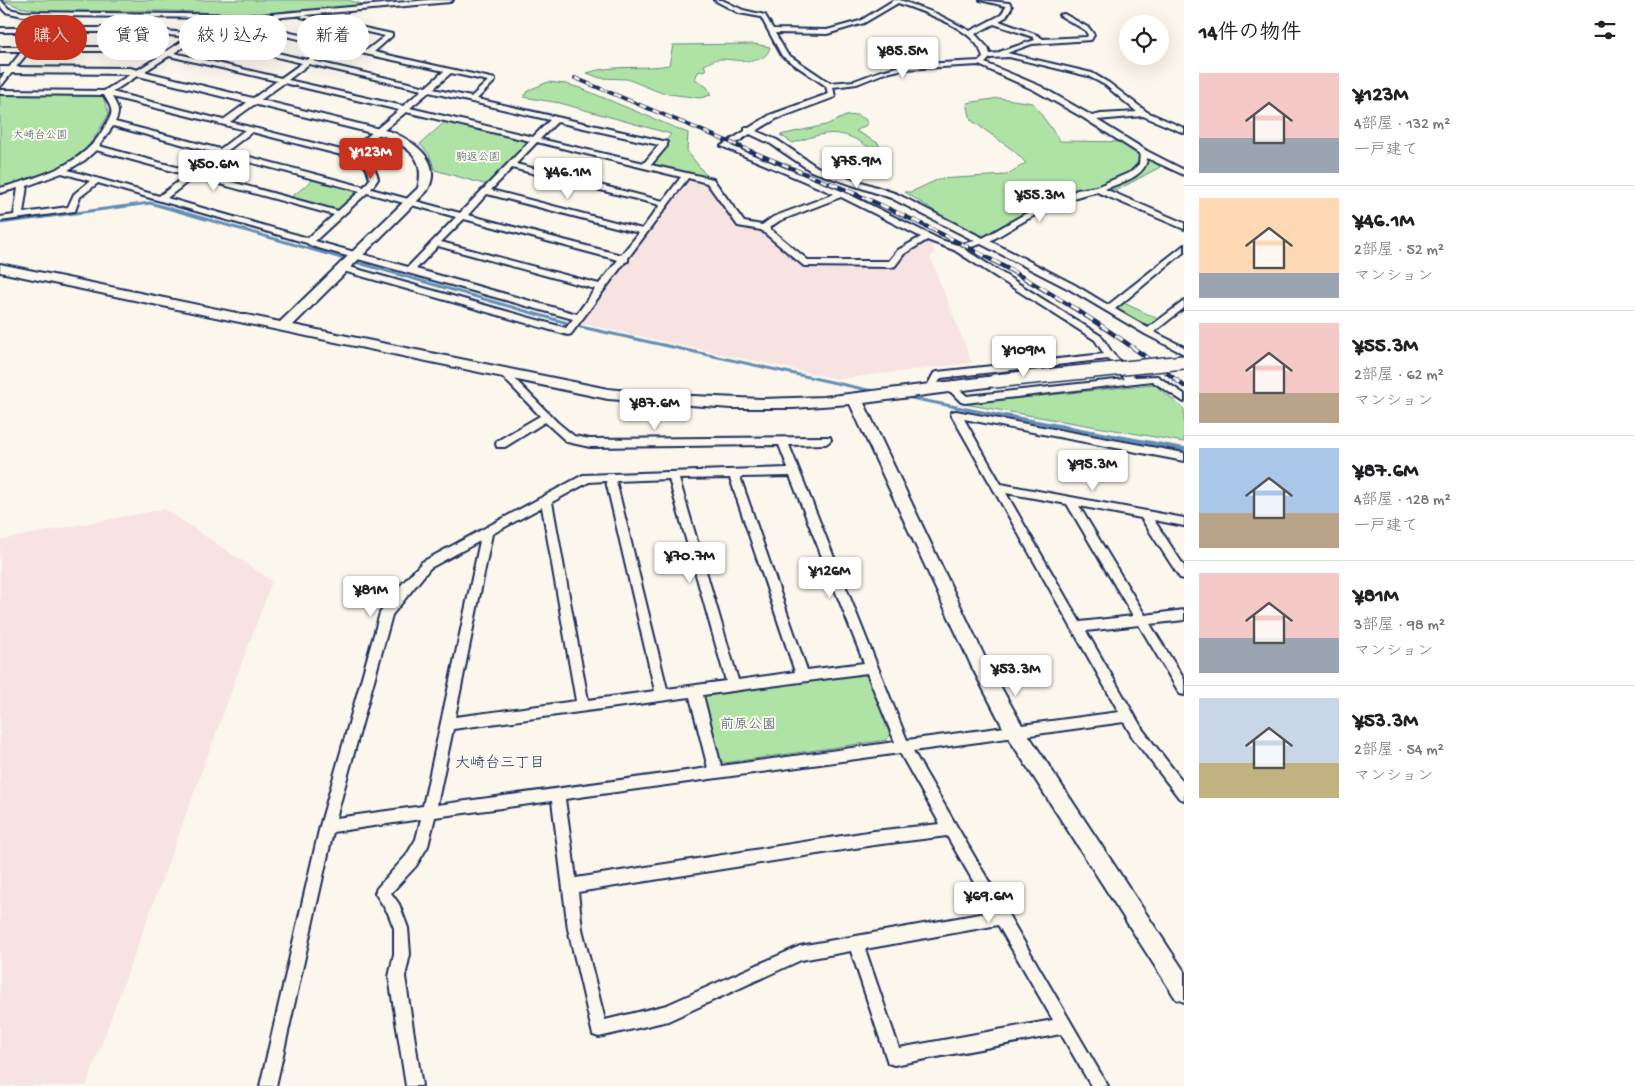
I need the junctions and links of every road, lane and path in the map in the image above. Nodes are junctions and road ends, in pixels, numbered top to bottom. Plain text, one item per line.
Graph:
1 (450, 0) edge
2 (717, 0) edge
3 (984, 0) edge
4 (897, 1) edge
5 (0, 2) edge
6 (55, 14) joint
7 (290, 14) junction
8 (1062, 15) dead end
9 (297, 16) edge
10 (994, 22) junction
11 (0, 30) edge
12 (15, 30) edge
13 (87, 30) edge
14 (369, 31) edge
15 (773, 31) junction
16 (179, 34) edge
17 (970, 34) junction
18 (1041, 40) junction
19 (0, 49) edge
20 (15, 49) edge
21 (369, 52) edge
22 (369, 53) edge
23 (169, 54) edge
24 (988, 55) junction
25 (287, 57) edge
26 (20, 60) edge
27 (159, 60) edge
28 (310, 60) edge
29 (307, 62) junction
30 (980, 64) junction
31 (0, 70) edge
32 (12, 70) junction
33 (449, 71) junction
34 (138, 73) junction
35 (282, 81) junction
36 (0, 84) edge
37 (829, 85) junction
38 (427, 90) junction
39 (0, 92) edge
40 (106, 93) junction
41 (472, 100) junction
42 (254, 101) junction
43 (404, 110) junction
44 (1144, 114) junction
45 (555, 119) junction
46 (1091, 119) junction
47 (111, 123) junction
48 (224, 123) junction
49 (250, 130) junction
50 (748, 130) junction
51 (1184, 131) edge
52 (378, 132) junction
53 (534, 140) junction
54 (94, 147) junction
55 (221, 152) junction
56 (1144, 153) junction
57 (350, 156) junction
58 (510, 165) junction
59 (645, 167) junction
60 (63, 171) junction
61 (1184, 173) edge
62 (192, 174) junction
63 (686, 176) junction
64 (96, 180) junction
65 (23, 185) junction
66 (1098, 188) junction
67 (366, 190) junction
68 (0, 191) edge
69 (485, 191) junction
70 (841, 194) junction
71 (160, 198) junction
72 (411, 202) junction
73 (666, 204) junction
74 (340, 214) junction
75 (18, 216) junction
76 (462, 216) junction
77 (0, 219) edge
78 (1184, 226) edge
79 (764, 228) junction
80 (645, 232) junction
81 (928, 236) junction
82 (310, 241) junction
83 (982, 241) junction
84 (435, 243) junction
85 (957, 248) junction
86 (1184, 248) edge
87 (356, 256) junction
88 (625, 259) junction
89 (343, 268) junction
90 (0, 269) edge
91 (410, 270) junction
92 (599, 287) junction
93 (1184, 304) edge
94 (1110, 308) junction
95 (578, 318) junction
96 (283, 327) junction
97 (1148, 332) junction
98 (1183, 352) edge
99 (1110, 356) junction
100 (503, 372) junction
101 (1133, 381) junction
102 (950, 386) junction
103 (931, 388) junction
104 (855, 399) junction
105 (1184, 399) edge
106 (546, 416) junction
107 (826, 440) dead end
108 (782, 441) junction
109 (501, 444) dead end
110 (1184, 457) edge
111 (794, 472) junction
112 (734, 474) junction
113 (672, 476) junction
114 (610, 477) junction
115 (997, 487) junction
116 (546, 500) junction
117 (1070, 500) junction
118 (1144, 514) junction
119 (1184, 522) edge
120 (487, 532) junction
121 (1184, 575) edge
122 (1184, 615) edge
123 (1142, 620) junction
124 (1077, 627) junction
125 (871, 667) junction
126 (803, 676) junction
127 (733, 685) junction
128 (695, 690) junction
129 (1184, 690) edge
130 (662, 695) junction
131 (583, 706) junction
132 (1127, 716) junction
133 (448, 724) junction
134 (1015, 731) junction
135 (903, 747) junction
136 (716, 772) junction
137 (558, 794) junction
138 (1184, 794) edge
139 (429, 812) junction
140 (327, 826) junction
141 (951, 829) junction
142 (570, 886) junction
143 (1002, 917) junction
144 (856, 943) junction
145 (1184, 991) edge
146 (1065, 1026) junction
147 (268, 1086) edge
148 (414, 1086) edge
149 (1100, 1086) edge

1 - 7 street
2 - 15 street
3 - 10 street
4 - 15 street
4 - 17 street
5 - 6 street
6 - 7 street
7 - 9 street
8 - 18 street
10 - 17 street
10 - 18 street
11 - 12 street
13 - 16 street
14 - 21 street
15 - 37 street
17 - 24 street
18 - 24 street
19 - 20 street
22 - 33 street
23 - 35 street
24 - 30 street
24 - 44 street
25 - 29 street
26 - 32 street
27 - 34 street
28 - 29 street
29 - 35 street
29 - 38 street
30 - 37 street
30 - 46 street
31 - 32 street
32 - 34 street
32 - 36 street
33 - 38 street
33 - 41 street
34 - 40 street
34 - 42 street
35 - 42 street
35 - 43 street
37 - 50 street
38 - 41 street
38 - 43 street
39 - 40 street
40 - 47 street
40 - 48 street
41 - 45 street
42 - 48 street
42 - 52 street
43 - 52 street
43 - 53 street
44 - 46 street
44 - 51 street
45 - 53 street
45 - 59 street
46 - 56 street
47 - 54 street
47 - 55 street
48 - 49 street
49 - 55 street
49 - 57 street
50 - 70 street
50 - 83 street
52 - 57 street
52 - 72 street
53 - 58 street
53 - 59 street
54 - 60 street
54 - 62 street
55 - 62 street
55 - 67 street
56 - 61 street
56 - 66 street
57 - 67 street
58 - 69 street
58 - 73 street
59 - 63 street
60 - 64 street
60 - 65 street
62 - 71 street
62 - 74 street
63 - 73 street
63 - 79 street
64 - 71 street
64 - 75 street
65 - 68 street
65 - 75 street
66 - 78 street
66 - 83 street
67 - 72 street
67 - 74 street
69 - 76 street
69 - 80 street
70 - 79 street
70 - 81 street
71 - 82 street
72 - 76 street
72 - 87 street
73 - 80 street
74 - 82 street
75 - 77 street
76 - 84 street
76 - 88 street
79 - 81 street
80 - 88 street
81 - 85 street
82 - 87 street
83 - 85 street
83 - 94 street
84 - 91 street
84 - 92 street
85 - 99 street
86 - 94 street
87 - 89 street
87 - 91 street
88 - 92 street
89 - 95 street
89 - 96 street
90 - 96 street
91 - 95 street
92 - 95 street
93 - 97 street
94 - 97 street
96 - 100 street
97 - 98 street
98 - 102 street, bridge
99 - 101 street
99 - 103 street
100 - 104 street
100 - 106 street
101 - 102 street
101 - 105 street
102 - 103 street
103 - 104 street
104 - 134 street
106 - 108 street
106 - 109 street
107 - 108 street
108 - 111 street
110 - 115 street
111 - 112 street
111 - 125 street
112 - 113 street
112 - 126 street
113 - 114 street
113 - 127 street
114 - 116 street
114 - 130 street
115 - 117 street
115 - 124 street
116 - 120 street
116 - 131 street
117 - 118 street
117 - 123 street
118 - 119 street
118 - 121 street
120 - 133 street
120 - 140 street
122 - 123 street
123 - 124 street
123 - 129 street
124 - 132 street
125 - 126 street
125 - 135 street
126 - 127 street
127 - 128 street
128 - 130 street
128 - 136 street
130 - 131 street
131 - 133 street
132 - 134 street
132 - 138 street
133 - 139 street
134 - 135 street
134 - 145 street
135 - 136 street
135 - 141 street
136 - 137 street
137 - 139 street
137 - 142 street
139 - 140 street
139 - 148 street
140 - 147 street
141 - 142 street
141 - 143 street
142 - 144 street
143 - 144 street
143 - 146 street
144 - 146 street
146 - 149 street

